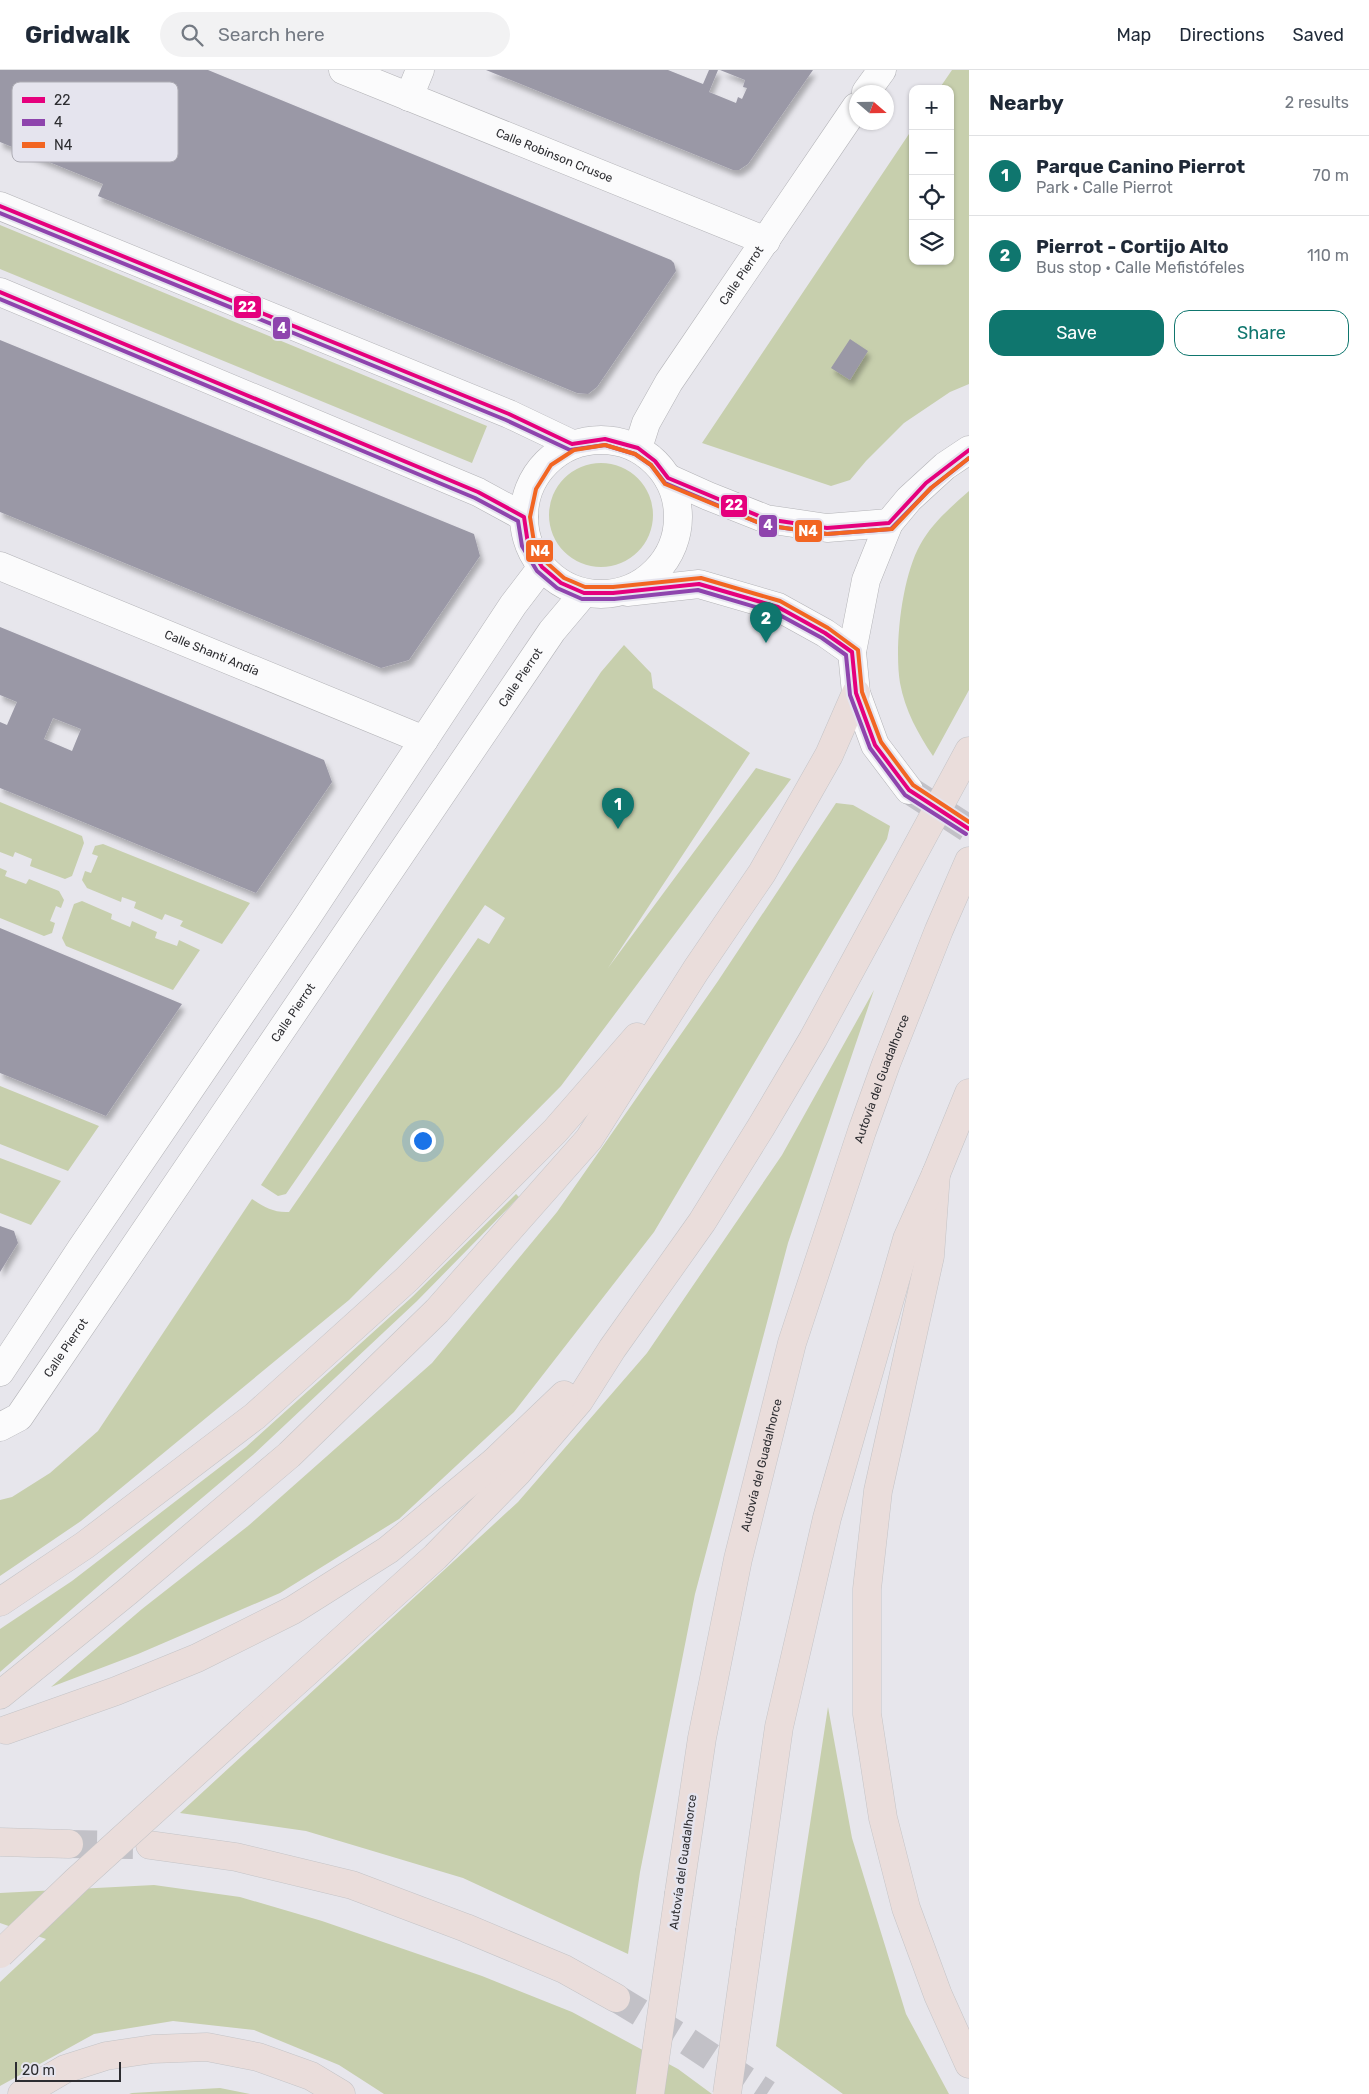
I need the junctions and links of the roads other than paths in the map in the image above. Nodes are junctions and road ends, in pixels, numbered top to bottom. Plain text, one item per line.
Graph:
1 (343, 70) edge
2 (420, 70) edge
3 (882, 70) edge
4 (871, 85) edge
5 (409, 96) junction
6 (849, 117) edge
7 (0, 206) edge
8 (766, 241) junction
9 (0, 292) edge
10 (572, 444) junction
11 (638, 448) junction
12 (969, 450) edge
13 (668, 478) junction
14 (524, 517) junction
15 (889, 523) junction
16 (0, 566) edge
17 (542, 567) junction
18 (584, 592) junction
19 (613, 593) junction
20 (852, 652) junction
21 (856, 693) junction
22 (424, 740) junction
23 (969, 751) edge
24 (908, 790) tunnel mouth
25 (969, 861) edge
26 (696, 970) junction
27 (969, 1093) edge
28 (936, 1174) junction
29 (612, 1349) junction
30 (0, 1372) edge
31 (0, 1427) edge
32 (0, 1602) edge
33 (0, 1695) edge
34 (6, 1730) dead end
35 (0, 1842) edge
36 (69, 1844) tunnel mouth
37 (150, 1845) tunnel mouth
38 (0, 1954) edge
39 (616, 1998) tunnel mouth
40 (969, 2064) edge
41 (22, 2094) edge
42 (341, 2094) edge
43 (650, 2094) edge
44 (727, 2094) edge

1 - 5 street, Calle Robinson Crusoe
2 - 5 street
3 - 4 street
5 - 8 street, Calle Robinson Crusoe
6 - 8 street, Calle Pierrot
7 - 10 street
8 - 11 street, Calle Pierrot
9 - 14 street
10 - 11 street
10 - 14 street
11 - 13 street
12 - 15 street
13 - 15 street
13 - 19 street
14 - 17 street
15 - 20 street
16 - 22 street, Calle Shanti Andía
17 - 18 street
17 - 22 street
18 - 19 street
18 - 31 street, Calle Pierrot
19 - 20 street
20 - 21 street
21 - 24 street
21 - 26 highway
22 - 30 street
23 - 29 highway
25 - 43 highway, Autovía del Guadalhorce, bridge
26 - 32 highway
26 - 33 highway
27 - 28 highway
28 - 40 highway
28 - 44 highway, bridge
29 - 34 highway
29 - 38 highway, bridge
35 - 36 highway
37 - 39 highway
41 - 42 highway

